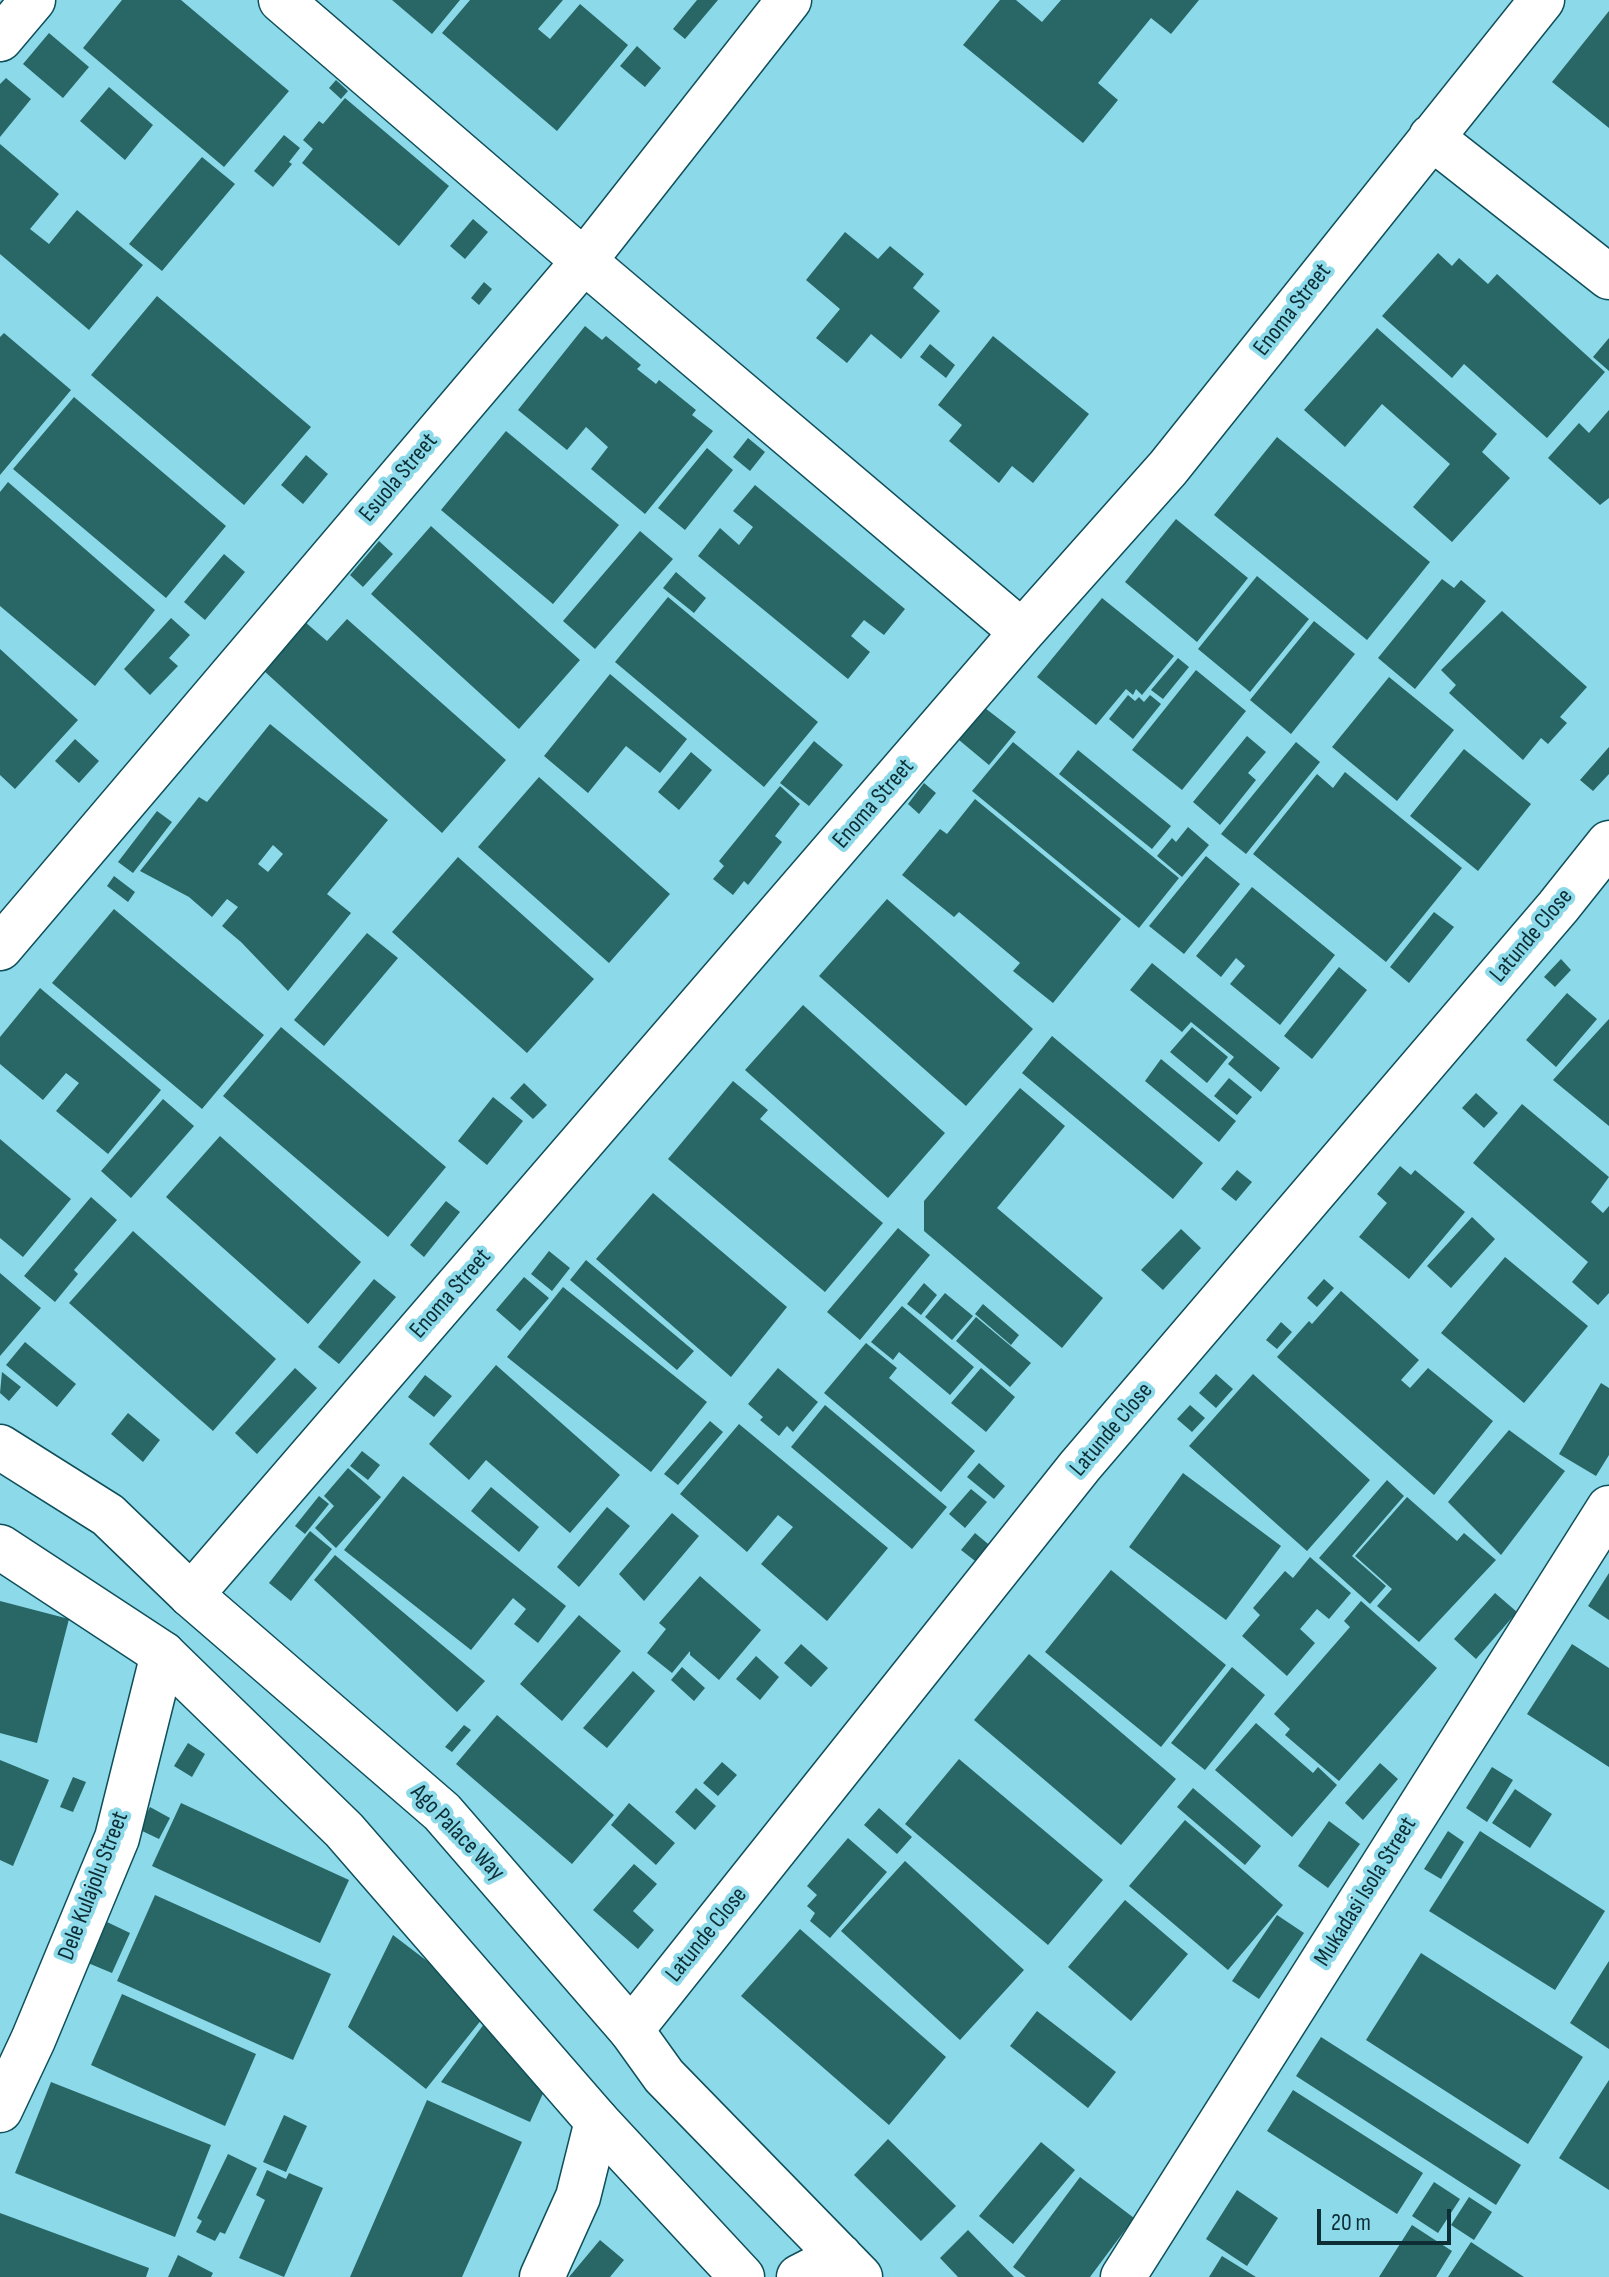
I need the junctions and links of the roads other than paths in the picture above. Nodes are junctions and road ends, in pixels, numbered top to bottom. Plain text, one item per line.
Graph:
1 (33, 0) edge
2 (281, 0) edge
3 (789, 0) edge
4 (1542, 0) edge
5 (0, 39) edge
6 (1431, 137) junction
7 (584, 261) junction
8 (1609, 277) edge
9 (1022, 632) junction
10 (1609, 843) edge
11 (0, 948) edge
12 (0, 1447) edge
13 (1609, 1508) edge
14 (0, 1547) edge
15 (191, 1595) junction
16 (163, 1654) junction
17 (631, 2030) junction
18 (0, 2110) edge
19 (597, 2121) junction
20 (850, 2267) edge
21 (542, 2277) edge
22 (742, 2277) edge
23 (799, 2277) edge
24 (1123, 2277) edge

1 - 5 street
2 - 7 street
3 - 7 street, Esuola Street
4 - 6 street, Enoma Street
6 - 8 street
6 - 9 street, Enoma Street
7 - 9 street
7 - 11 street, Esuola Street
9 - 15 street, Enoma Street
10 - 17 street, Latunde Close
12 - 15 street, Ago Palace Way
13 - 24 street, Mukadasi Isola Street
14 - 16 street
15 - 17 street, Ago Palace Way
16 - 18 street, Dele Kulajolu Street
16 - 19 street
17 - 20 street, Ago Palace Way
19 - 21 street
19 - 22 street
20 - 23 street

